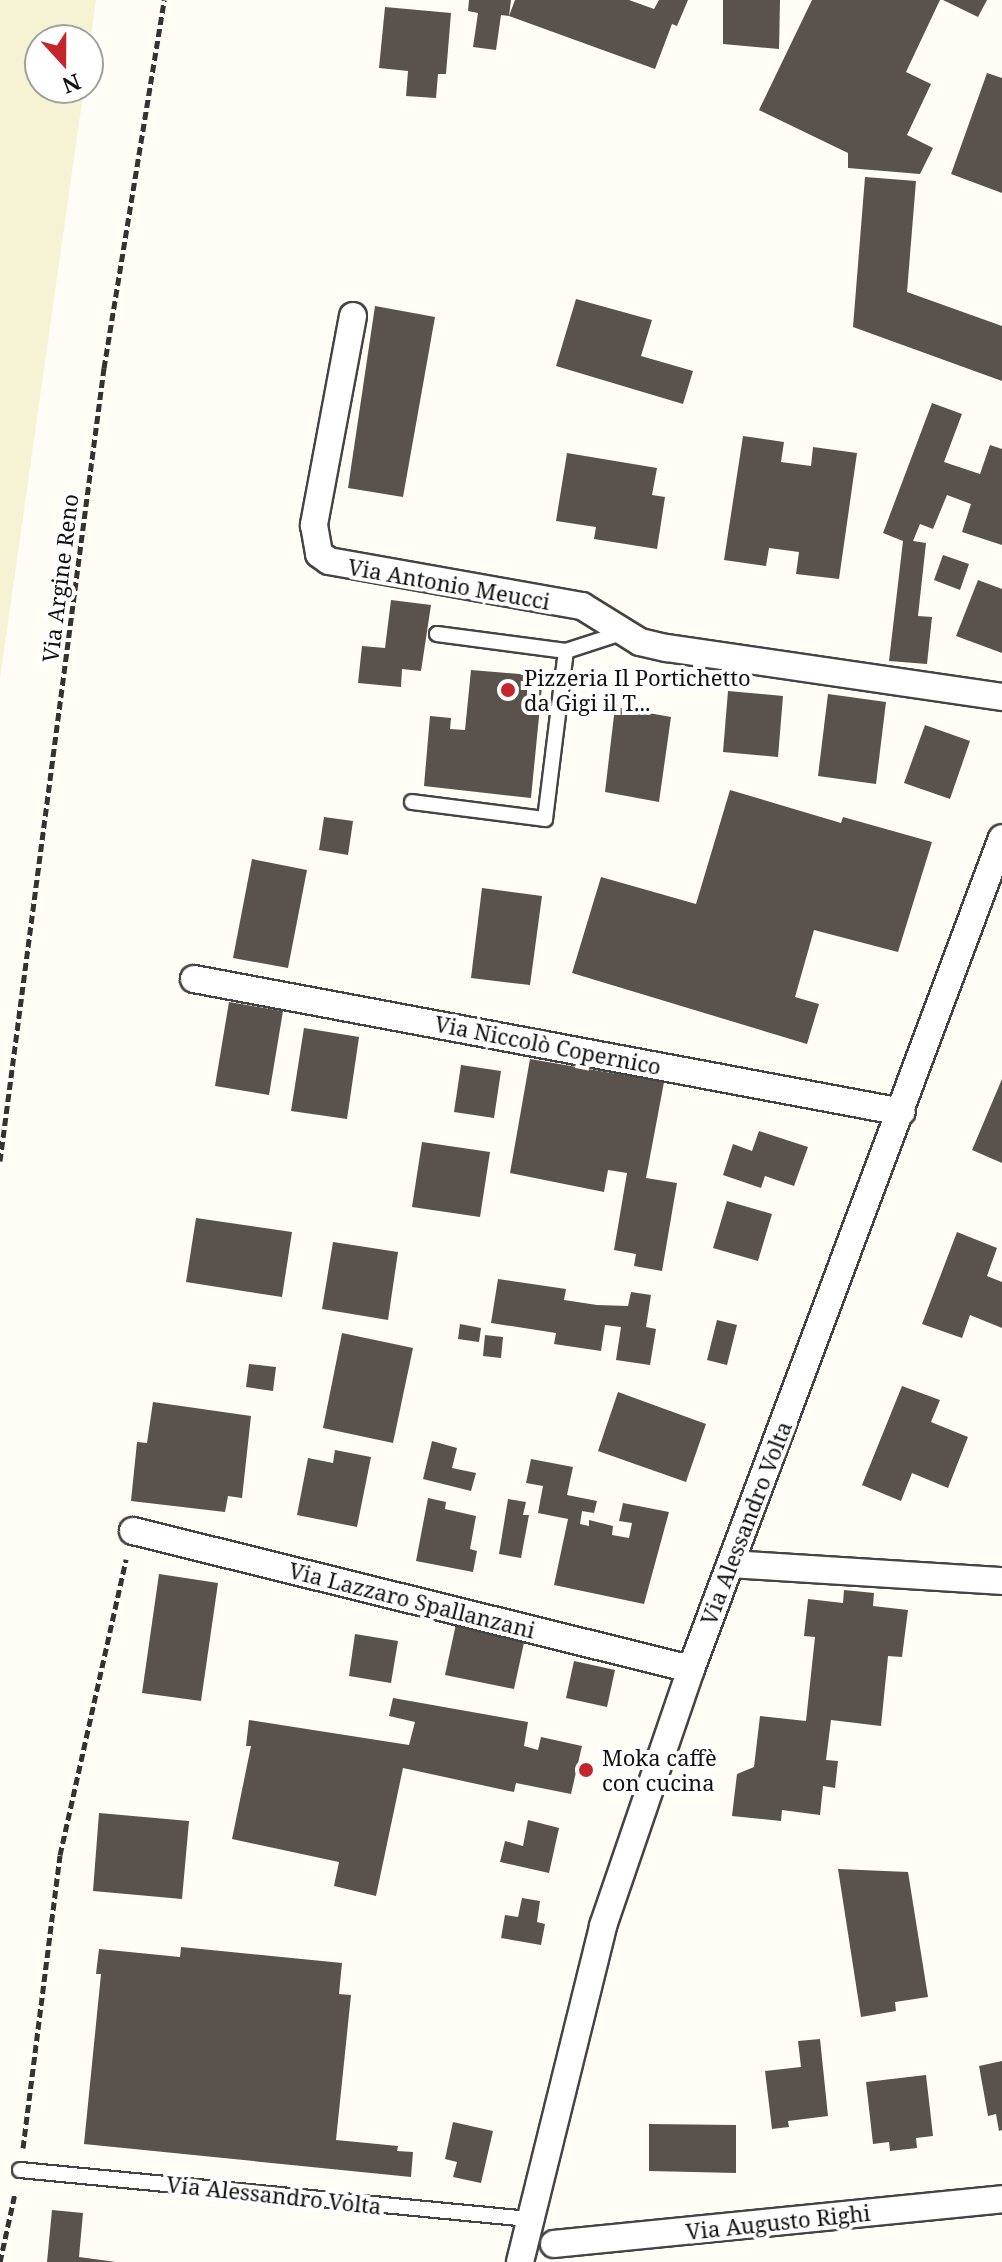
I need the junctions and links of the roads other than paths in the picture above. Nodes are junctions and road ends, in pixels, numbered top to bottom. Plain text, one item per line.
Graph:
1 (353, 316) dead end
2 (625, 632) junction
3 (437, 634) dead end
4 (566, 651) junction
5 (1002, 697) edge
6 (412, 802) dead end
7 (1002, 838) edge
8 (194, 979) dead end
9 (902, 1112) junction
10 (133, 1531) road end
11 (731, 1564) junction
12 (1002, 1581) edge
13 (691, 1669) junction
14 (20, 2170) road end
15 (1002, 2199) edge
16 (529, 2219) junction
17 (554, 2244) dead end
18 (520, 2262) edge

1 - 2 street, Via Antonio Meucci
2 - 4 lane
2 - 5 street, Via Antonio Meucci
3 - 4 lane
4 - 6 lane
7 - 9 street, Via Alessandro Volta
8 - 9 street, Via Niccolò Copernico
9 - 11 street, Via Alessandro Volta
10 - 13 street, Via Lazzaro Spallanzani
11 - 12 street
11 - 13 street, Via Alessandro Volta
13 - 16 street, Via Alessandro Volta
14 - 16 lane, Via Alessandro Volta
15 - 17 street, Via Augusto Righi
16 - 18 street, Via Alessandro Volta

